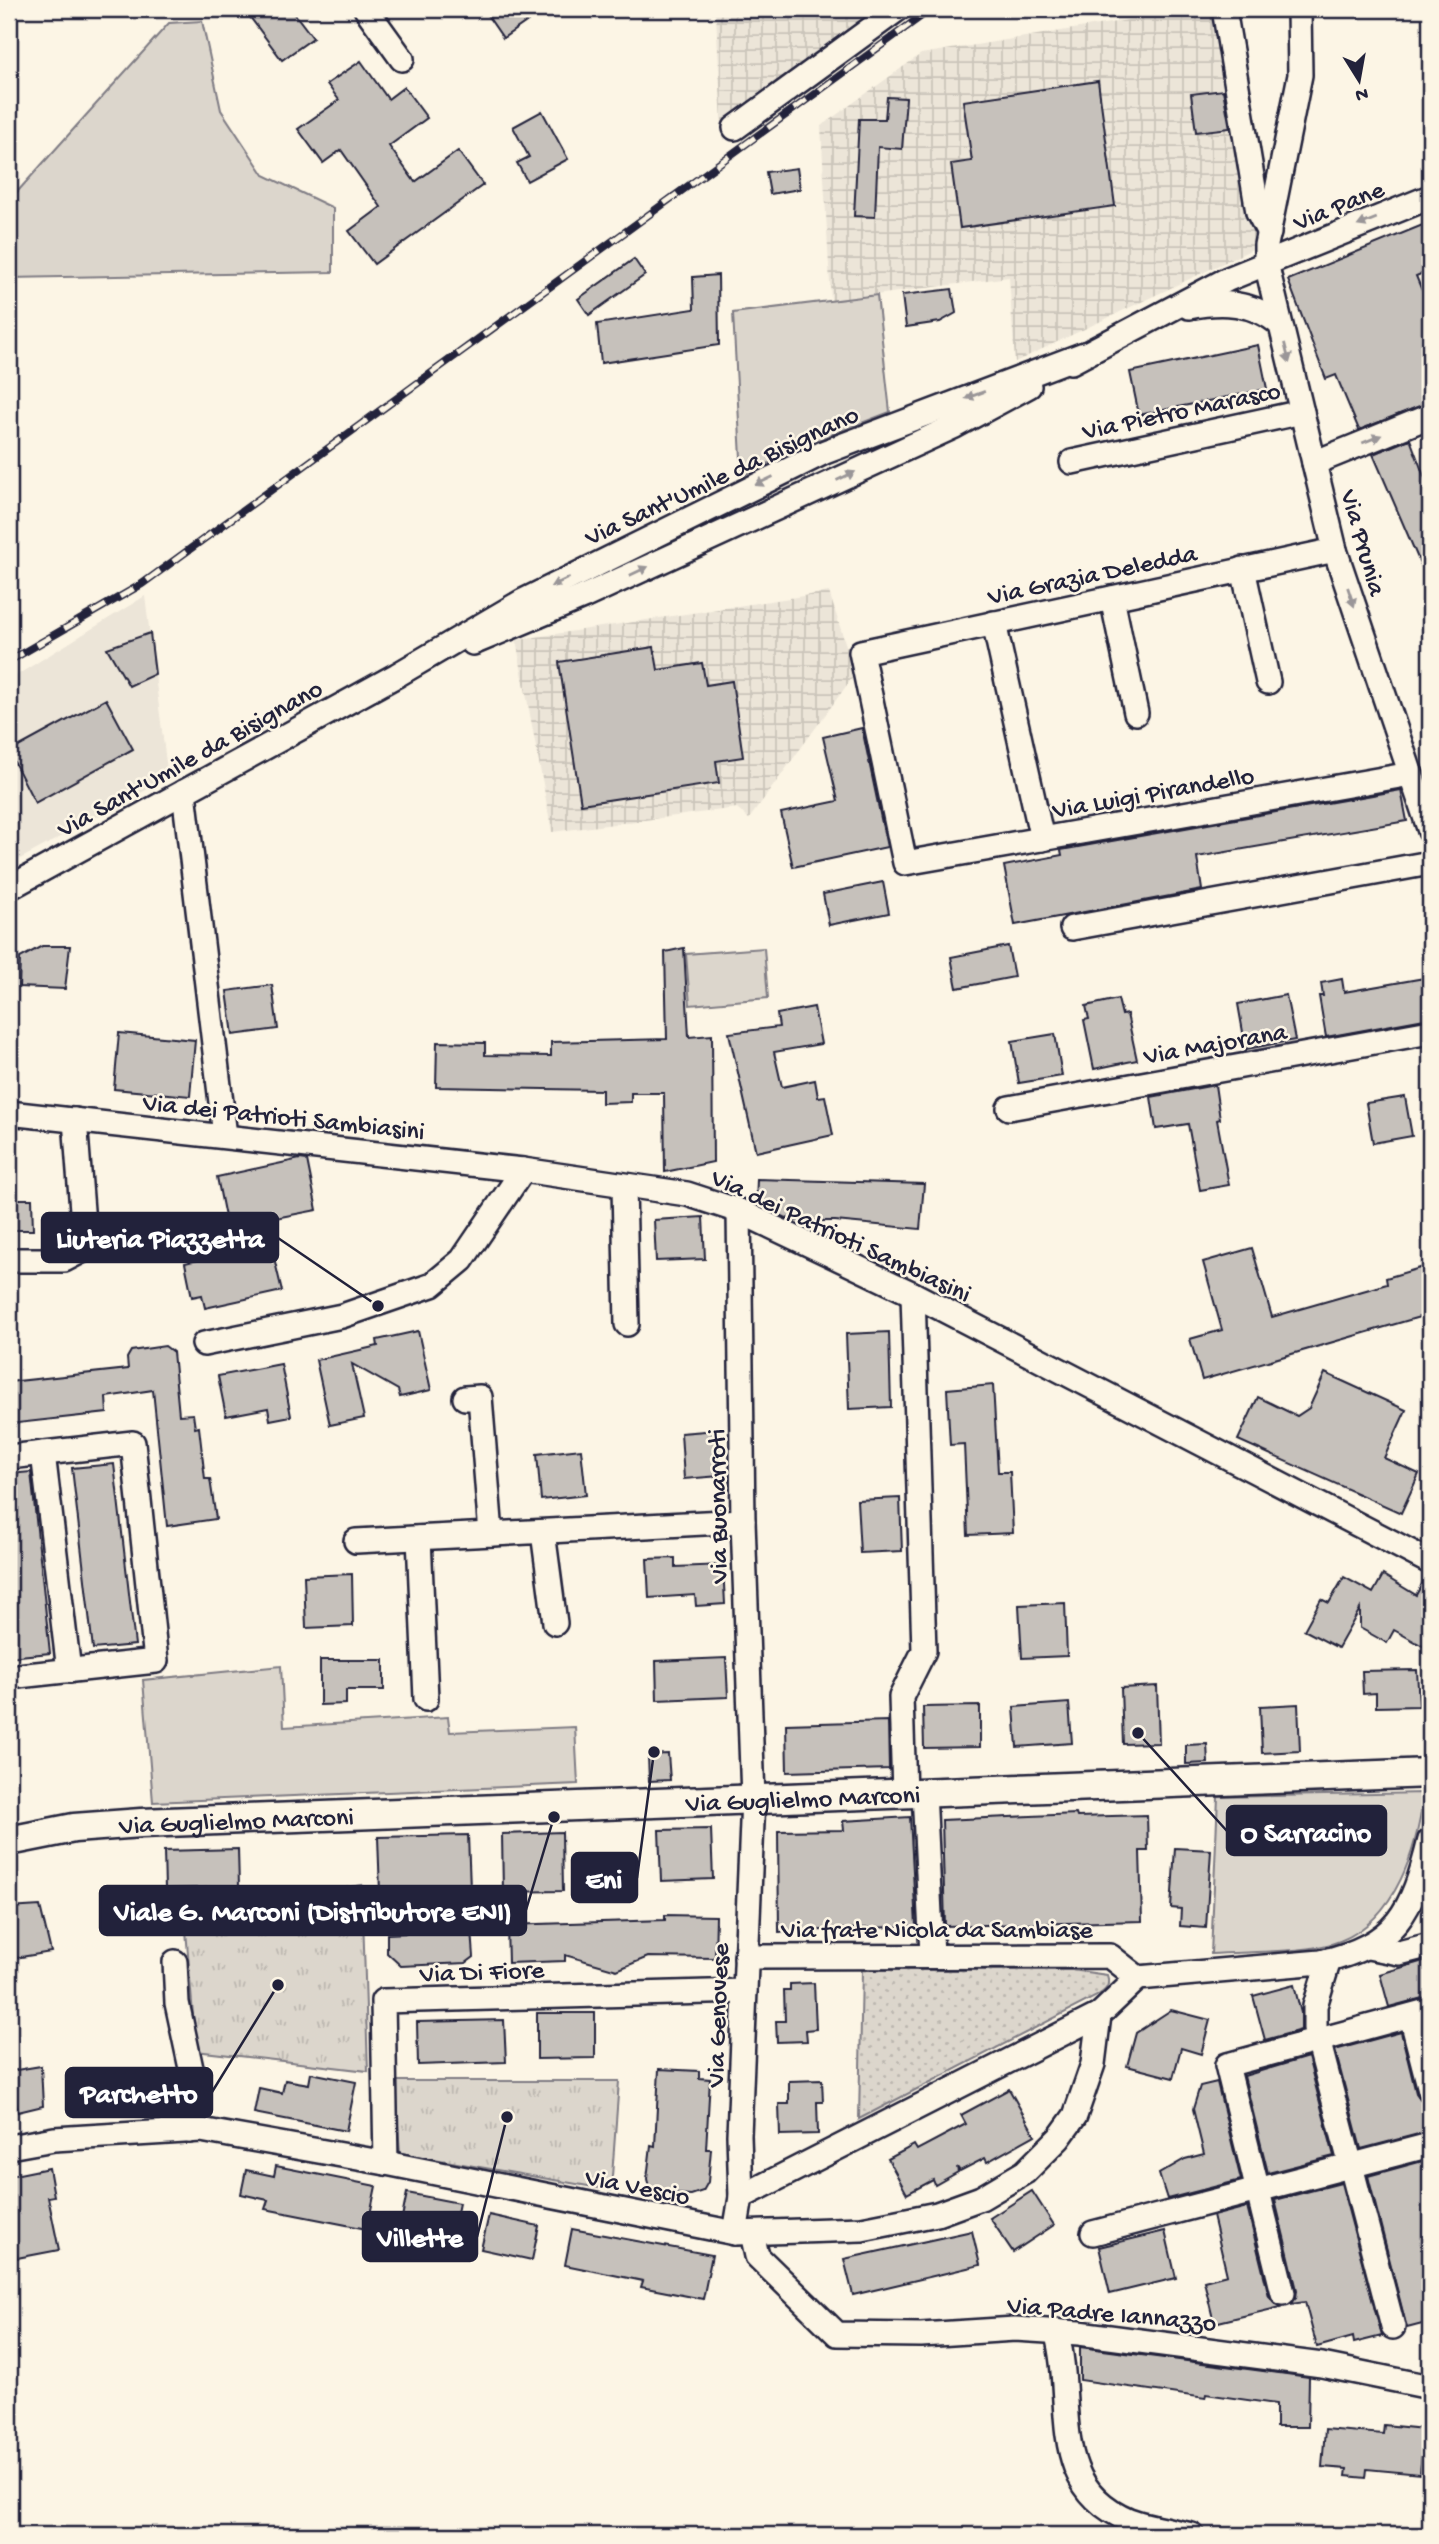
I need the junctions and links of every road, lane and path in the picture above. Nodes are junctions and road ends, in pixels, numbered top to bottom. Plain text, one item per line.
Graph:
1 (366, 9) edge
2 (898, 9) edge
3 (1224, 9) edge
4 (1298, 9) edge
5 (401, 59) dead end
6 (734, 128) dead end
7 (1278, 194) junction
8 (1430, 197) edge
9 (1269, 233) junction
10 (1332, 236) junction
11 (1266, 263) junction
12 (1172, 311) junction
13 (1280, 324) junction
14 (1302, 412) junction
15 (1430, 416) edge
16 (1072, 462) dead end
17 (1314, 463) junction
18 (1335, 550) junction
19 (1243, 569) junction
20 (1112, 598) junction
21 (994, 623) junction
22 (1268, 682) dead end
23 (1136, 713) dead end
24 (1411, 774) junction
25 (184, 792) junction
26 (1426, 803) edge
27 (1430, 831) edge
28 (1042, 839) junction
29 (905, 863) joint
30 (1430, 863) edge
31 (9, 888) edge
32 (1072, 928) dead end
33 (1430, 1032) edge
34 (1009, 1108) dead end
35 (9, 1113) edge
36 (75, 1119) junction
37 (225, 1136) junction
38 (523, 1170) junction
39 (624, 1186) junction
40 (739, 1211) junction
41 (9, 1259) edge
42 (913, 1294) junction
43 (627, 1324) dead end
44 (204, 1344) dead end
45 (465, 1398) dead end
46 (43, 1453) junction
47 (9, 1457) edge
48 (743, 1521) junction
49 (543, 1531) junction
50 (491, 1534) junction
51 (419, 1538) junction
52 (356, 1541) dead end
53 (1430, 1563) edge
54 (555, 1623) dead end
55 (69, 1671) junction
56 (9, 1677) edge
57 (426, 1699) dead end
58 (1430, 1773) edge
59 (914, 1793) junction
60 (753, 1798) junction
61 (1430, 1840) edge
62 (9, 1841) edge
63 (1430, 1945) edge
64 (1368, 1947) junction
65 (932, 1955) junction
66 (746, 1956) junction
67 (1329, 1960) junction
68 (175, 1962) dead end
69 (1138, 1978) junction
70 (745, 1991) junction
71 (1421, 2013) edge
72 (1099, 2015) junction
73 (1318, 2040) junction
74 (1430, 2090) edge
75 (190, 2131) junction
76 (1430, 2145) edge
77 (9, 2147) edge
78 (386, 2163) junction
79 (1351, 2166) junction
80 (1258, 2190) junction
81 (741, 2197) junction
82 (744, 2233) junction
83 (1093, 2234) dead end
84 (1283, 2293) dead end
85 (1394, 2327) dead end
86 (1056, 2331) junction
87 (1430, 2387) edge
88 (1192, 2535) edge

1 - 5 street
2 - 6 street
3 - 9 street
4 - 7 street, Via Prunia
7 - 9 street, Via Prunia
7 - 10 street
8 -> 10 street, Via Pane
9 - 11 street, Via Prunia
10 - 11 street, Via Pane
11 - 12 street, Via Pane
11 - 13 street, Via Prunia
12 - 13 street
12 - 25 street, Via Sant'Umile da Bisignano
13 -> 14 street, Via Prunia
14 - 16 street, Via Pietro Marasco
14 - 17 street, Via Prunia
17 -> 15 street
17 - 18 street, Via Prunia
18 - 19 street, Via Grazia Deledda
18 -> 24 street, Via Prunia
19 - 20 street, Via Grazia Deledda
19 - 22 street
20 - 21 street, Via Grazia Deledda
20 - 23 street
21 - 28 street
21 - 29 street, Via Grazia Deledda
24 - 26 street, Via Prunia
24 - 28 street, Via Luigi Pirandello
25 - 31 street, Via Sant'Umile da Bisignano
25 - 37 street
26 - 27 street, Via Prunia
28 - 29 street, Via Luigi Pirandello
30 - 32 street
33 - 34 street, Via Majorana
35 - 36 street, Via dei Patrioti Sambiasini
36 - 37 street, Via dei Patrioti Sambiasini
36 - 41 street
37 - 38 street, Via dei Patrioti Sambiasini
38 - 39 street, Via dei Patrioti Sambiasini
38 - 44 street
39 - 40 street, Via dei Patrioti Sambiasini
39 - 43 street
40 - 42 street, Via dei Patrioti Sambiasini
40 - 48 street, Via Buonarroti
42 - 53 street, Via dei Patrioti Sambiasini
42 - 59 street
45 - 50 street
46 - 47 street
46 - 55 street
46 - 55 street
48 - 49 street
48 - 60 street, Via Buonarroti
49 - 50 street
49 - 54 street
50 - 51 street
51 - 52 street
51 - 57 street
55 - 56 street
58 - 59 main road, Via Guglielmo Marconi
59 - 60 main road, Via Guglielmo Marconi
59 - 65 street
60 - 62 main road, Via Guglielmo Marconi
60 - 66 street, Via Genovese
61 - 64 street
63 - 64 street
64 - 67 street
65 - 66 street, Via frate Nicola da Sambiase
65 - 69 street, Via frate Nicola da Sambiase
66 - 70 street, Via Genovese
67 - 69 street
67 - 73 street
68 - 75 street
69 - 72 street
70 - 78 street, Via Di Fiore
70 - 81 street, Via Genovese
71 - 73 street
71 - 74 street
72 - 81 street
72 - 82 street, Via Vescio
73 - 79 street
73 - 80 street
75 - 77 street, Via Vescio
75 - 78 street, Via Vescio
76 - 79 street
78 - 82 street, Via Vescio
79 - 80 street
79 - 85 street
80 - 83 street
80 - 84 street
81 - 82 street, Via Genovese
82 - 86 street, Via Padre Iannazzo
86 - 87 street, Via Padre Iannazzo
86 - 88 street

